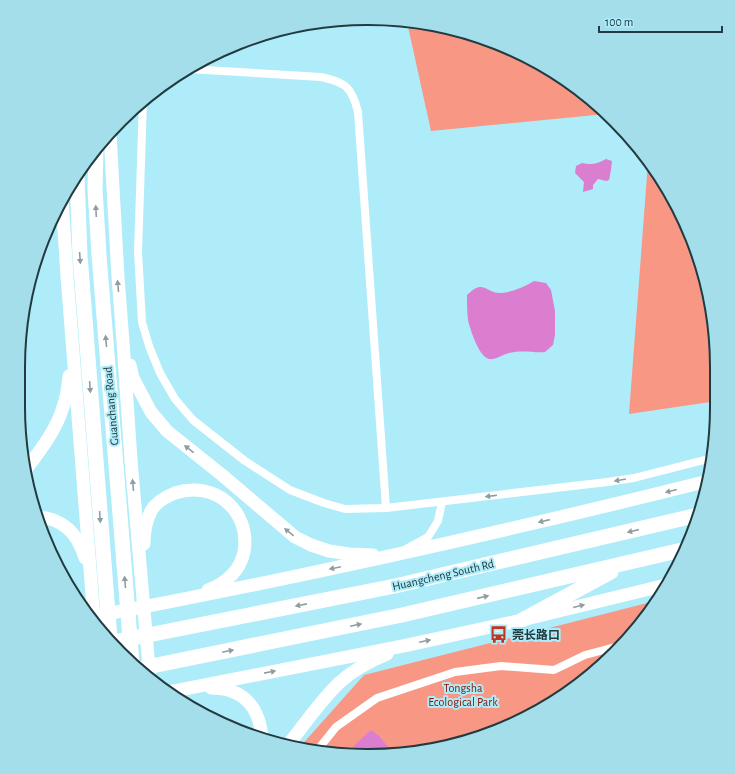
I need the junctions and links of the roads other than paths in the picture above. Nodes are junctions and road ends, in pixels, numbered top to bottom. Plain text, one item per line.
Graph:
1 (200, 69) edge
2 (143, 109) edge
3 (110, 142) edge
4 (96, 159) edge
5 (77, 187) edge
6 (63, 211) edge
7 (124, 342) junction
8 (73, 348) junction
9 (705, 460) edge
10 (30, 463) edge
11 (701, 483) edge
12 (442, 502) junction
13 (386, 508) junction
14 (692, 516) edge
15 (43, 517) edge
16 (678, 551) edge
17 (393, 556) junction
18 (630, 562) junction
19 (141, 580) junction
20 (91, 587) junction
21 (658, 587) edge
22 (184, 599) junction
23 (93, 611) edge
24 (97, 616) edge
25 (522, 620) junction
26 (109, 631) edge
27 (118, 641) edge
28 (408, 645) junction
29 (611, 648) edge
30 (131, 655) edge
31 (146, 667) edge
32 (149, 670) edge
33 (191, 688) junction
34 (176, 691) edge
35 (261, 732) edge
36 (292, 740) edge
37 (321, 746) edge

1 - 13 street
2 - 13 street
7 -> 3 main road
30 -> 4 highway, Guanchang Road
5 -> 26 highway, Guanchang Road
6 - 8 main road
17 -> 7 main road
19 -> 7 main road
8 - 10 main road
8 - 20 main road
9 -> 12 street
11 -> 17 main road
12 - 13 street
12 - 17 street
14 -> 27 highway, Huangcheng South Rd
15 - 20 main road
16 - 18 highway
17 -> 22 main road
18 - 25 highway
31 -> 18 highway
19 - 22 main road
19 - 32 main road
20 - 23 main road
25 -> 21 main road
22 - 24 main road
28 -> 25 main road
33 -> 28 main road
28 - 36 main road
29 - 37 street
33 - 34 main road
33 - 35 main road

